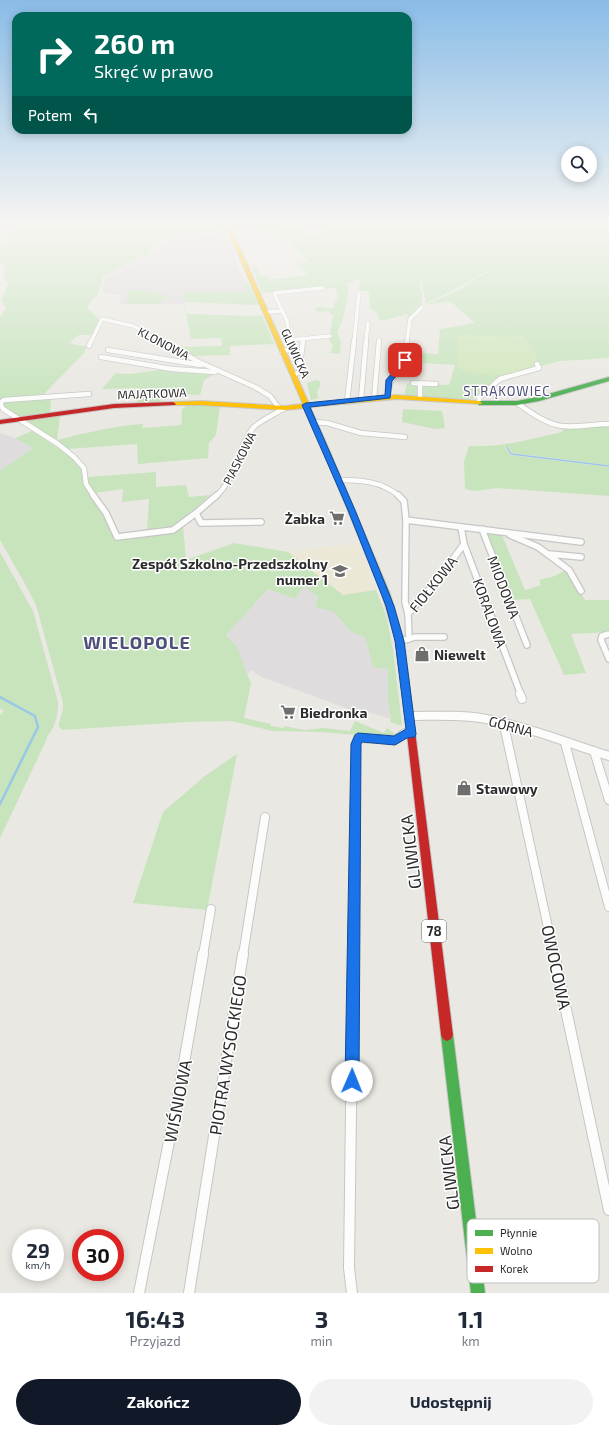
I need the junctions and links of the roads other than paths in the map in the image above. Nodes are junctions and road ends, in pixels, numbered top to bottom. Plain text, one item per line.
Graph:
1 (253, 284) edge
2 (323, 288) dead end
3 (358, 293) dead end
4 (422, 307) dead end
5 (265, 312) junction
6 (283, 312) junction
7 (368, 323) dead end
8 (330, 336) dead end
9 (303, 338) junction
10 (290, 340) junction
11 (378, 340) dead end
12 (89, 346) dead end
13 (108, 350) dead end
14 (282, 352) junction
15 (101, 357) dead end
16 (537, 364) dead end
17 (208, 366) junction
18 (221, 372) junction
19 (293, 376) junction
20 (609, 379) edge
21 (412, 383) dead end
22 (420, 384) junction
23 (436, 384) dead end
24 (89, 394) dead end
25 (388, 397) junction
26 (374, 398) junction
27 (420, 398) junction
28 (361, 400) junction
29 (347, 402) junction
30 (479, 403) junction
31 (517, 403) junction
32 (306, 405) junction
33 (282, 408) junction
34 (21, 420) junction
35 (0, 422) edge
36 (313, 422) junction
37 (609, 424) edge
38 (405, 437) dead end
39 (338, 480) junction
40 (196, 513) junction
41 (406, 520) junction
42 (261, 522) dead end
43 (461, 527) junction
44 (482, 529) junction
45 (522, 536) junction
46 (581, 542) dead end
47 (464, 544) junction
48 (548, 554) junction
49 (581, 557) dead end
50 (581, 591) dead end
51 (408, 614) junction
52 (609, 634) edge
53 (444, 637) dead end
54 (409, 639) junction
55 (400, 641) junction
56 (526, 645) dead end
57 (609, 659) edge
58 (522, 699) dead end
59 (409, 716) junction
60 (504, 725) junction
61 (411, 734) junction
62 (565, 743) junction
63 (594, 751) junction
64 (609, 756) edge
65 (609, 800) edge
66 (265, 817) dead end
67 (609, 907) edge
68 (211, 909) dead end
69 (609, 1210) edge
70 (469, 1219) edge
71 (139, 1293) edge
72 (189, 1293) edge
73 (352, 1293) edge

1 - 5 main road, GLIWICKA / 78
2 - 6 street
3 - 29 street
4 - 25 street
5 - 6 street
5 - 14 main road, GLIWICKA / 78
6 - 10 street
7 - 28 street
8 - 9 street
9 - 10 street
9 - 19 street
10 - 14 street
11 - 26 street
12 - 17 street, KLONOWA
13 - 17 street, KLONOWA
14 - 19 main road, GLIWICKA / 78
15 - 18 street, KLONOWA
16 - 30 street
17 - 18 street, KLONOWA
18 - 33 street, KLONOWA
19 - 32 main road, GLIWICKA / 78
20 - 31 main road, MAJĄTKOWA
21 - 22 street
22 - 23 street
22 - 27 street
24 - 34 street
25 - 26 main road, MAJĄTKOWA
25 - 27 main road, MAJĄTKOWA
26 - 28 main road, MAJĄTKOWA
27 - 30 main road, MAJĄTKOWA
28 - 29 main road, MAJĄTKOWA
29 - 32 main road, MAJĄTKOWA
30 - 31 main road, MAJĄTKOWA
31 - 37 street
32 - 33 main road, MAJĄTKOWA
32 - 36 main road, GLIWICKA / 78
33 - 34 main road, MAJĄTKOWA
33 - 40 street, PIASKOWA
34 - 35 main road, MAJĄTKOWA
34 - 40 street, PIASKOWA
36 - 38 street
36 - 39 main road, GLIWICKA / 78
39 - 41 street
39 - 55 main road, GLIWICKA / 78
40 - 42 street
41 - 43 street, MIODOWA
41 - 51 street
43 - 44 street, MIODOWA
43 - 47 street, KORALOWA
44 - 45 street, MIODOWA
44 - 56 street, MIODOWA
45 - 46 street, MIODOWA
45 - 48 street, MIODOWA
47 - 51 street, FIOŁKOWA
47 - 58 street, KORALOWA
48 - 49 street, MIODOWA
48 - 50 street, MIODOWA
51 - 54 street, FIOŁKOWA
52 - 57 street
53 - 54 street
54 - 55 street
55 - 59 main road, GLIWICKA / 78
59 - 60 street, GÓRNA
59 - 61 main road, GLIWICKA / 78
60 - 62 street, GÓRNA
60 - 69 street, OWOCOWA
61 - 70 main road, GLIWICKA / 78
61 - 73 street
62 - 63 street, GÓRNA
62 - 67 street
63 - 64 street, GÓRNA
63 - 65 street
66 - 72 street, PIOTRA WYSOCKIEGO
68 - 71 street, WIŚNIOWA

